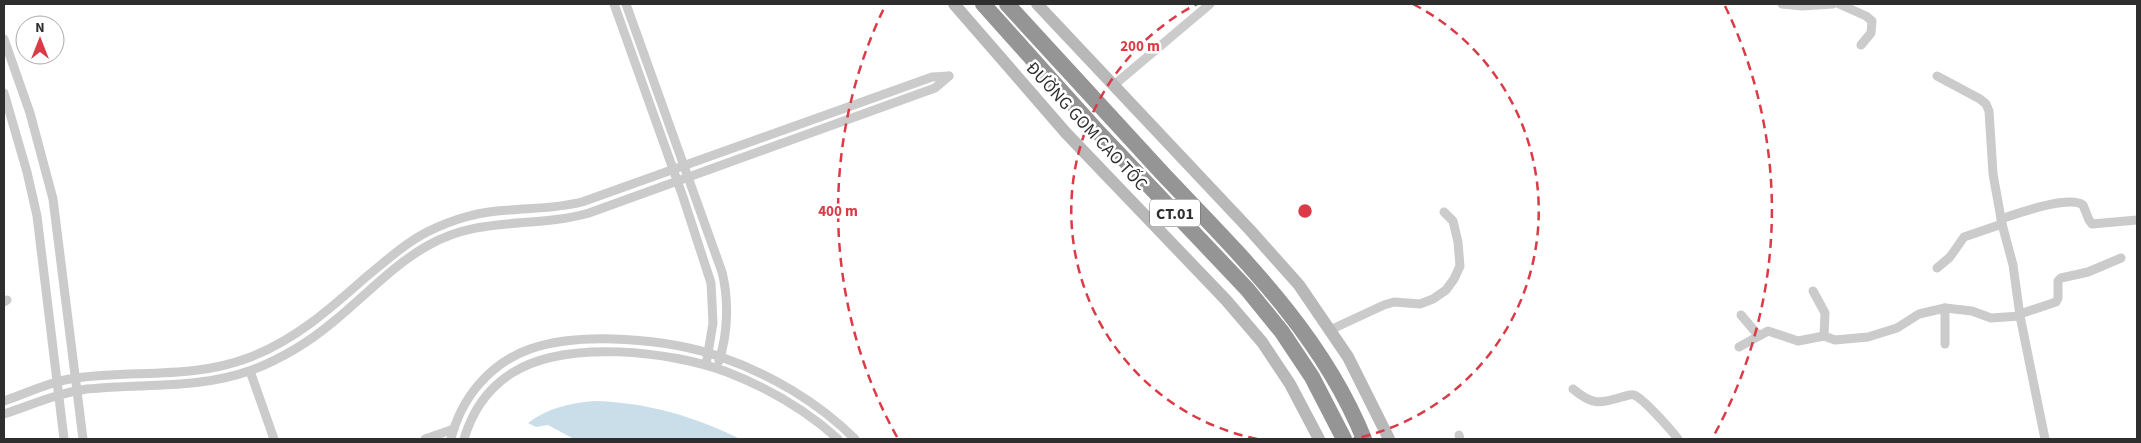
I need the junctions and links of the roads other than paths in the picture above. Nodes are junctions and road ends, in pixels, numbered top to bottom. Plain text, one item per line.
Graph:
1 (614, 4) edge
2 (626, 4) edge
3 (954, 4) edge
4 (983, 4) edge
5 (1008, 4) edge
6 (1038, 4) edge
7 (1210, 4) edge
8 (1782, 4) edge
9 (1833, 4) edge
10 (1839, 4) edge
11 (4, 39) edge
12 (1861, 45) dead end
13 (1937, 76) dead end
14 (1114, 85) junction
15 (4, 93) edge
16 (684, 165) junction
17 (673, 169) junction
18 (688, 176) junction
19 (677, 180) junction
20 (1444, 212) dead end
21 (2137, 220) edge
22 (2002, 221) junction
23 (2121, 258) dead end
24 (1937, 268) dead end
25 (1813, 291) dead end
26 (1945, 308) junction
27 (1742, 315) dead end
28 (2020, 315) junction
29 (1330, 330) junction
30 (1758, 335) junction
31 (1824, 336) junction
32 (1945, 344) dead end
33 (1739, 347) dead end
34 (709, 353) junction
35 (721, 357) junction
36 (706, 365) junction
37 (717, 369) junction
38 (250, 371) junction
39 (75, 378) junction
40 (57, 382) junction
41 (1573, 389) dead end
42 (76, 391) junction
43 (59, 395) junction
44 (4, 401) edge
45 (4, 414) edge
46 (454, 429) junction
47 (64, 439) edge
48 (83, 439) edge
49 (274, 439) edge
50 (425, 439) edge
51 (451, 439) edge
52 (464, 439) edge
53 (838, 439) edge
54 (855, 439) edge
55 (1319, 439) edge
56 (1344, 439) edge
57 (1364, 439) edge
58 (1389, 439) edge
59 (1678, 439) edge
60 (2045, 439) edge

1 - 17 street
2 - 16 street
3 - 55 main road, ĐƯỜNG GOM CAO TỐC
4 - 56 highway, CT.01
5 - 57 highway, CT.01
6 - 14 main road
7 - 14 street
8 - 9 street
10 - 12 street
11 - 39 street
13 - 22 street
14 - 29 main road
15 - 40 street
16 - 17 street
16 - 18 street
16 - 18 street
17 - 19 street
17 - 39 street
18 - 19 street
18 - 35 street
19 - 34 street
19 - 38 street
20 - 29 street
21 - 22 street
22 - 24 street
22 - 28 street
23 - 28 street
25 - 31 street
26 - 28 street
26 - 31 street
26 - 32 street
27 - 30 street
28 - 60 street
29 - 58 main road
30 - 31 street
30 - 33 street
34 - 35 street
34 - 36 street
34 - 46 street
35 - 37 street
35 - 54 street
36 - 37 street
36 - 52 street
37 - 53 street
38 - 42 street
38 - 49 street
39 - 40 street
39 - 42 street
40 - 43 street
40 - 44 street
41 - 59 street
42 - 43 street
42 - 48 street
43 - 45 street
43 - 47 street
46 - 50 street
46 - 51 street

